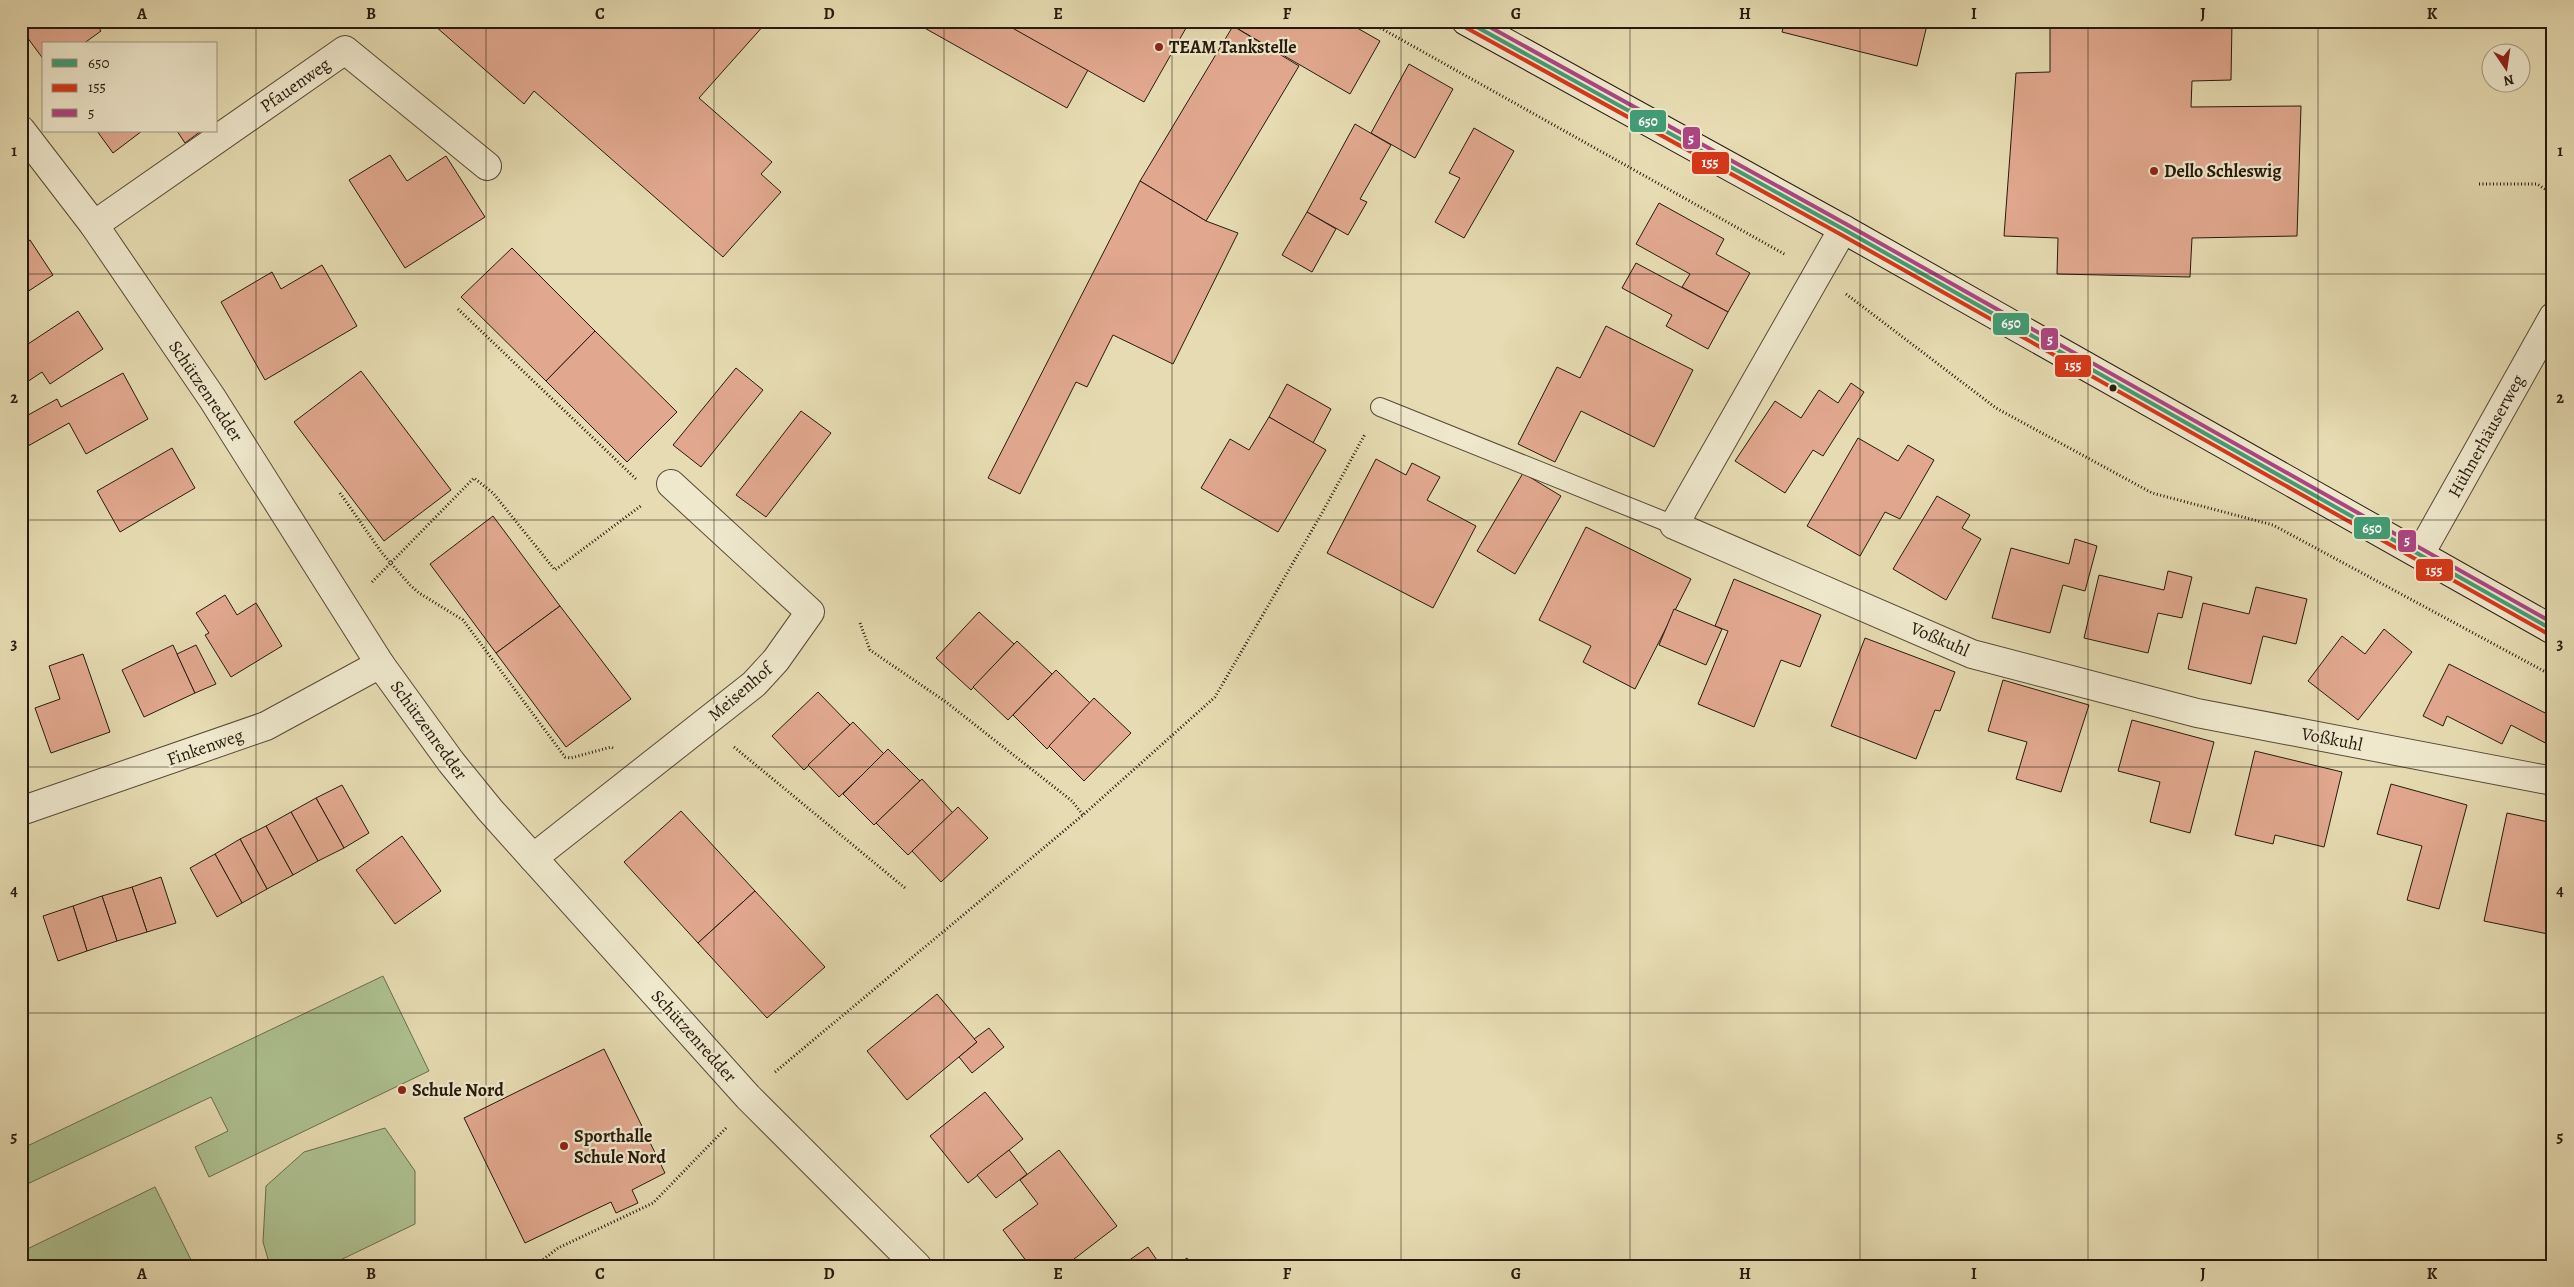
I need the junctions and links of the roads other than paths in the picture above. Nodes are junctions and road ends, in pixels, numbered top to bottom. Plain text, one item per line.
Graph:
1 (1466, 21) edge
2 (21, 130) edge
3 (487, 166) dead end
4 (94, 225) junction
5 (1843, 229) junction
6 (2549, 331) edge
7 (1380, 407) road end
8 (663, 490) road end
9 (1674, 525) junction
10 (2420, 554) junction
11 (2553, 630) edge
12 (380, 664) junction
13 (2553, 781) edge
14 (21, 811) edge
15 (532, 858) junction
16 (917, 1266) edge

1 - 5 street
2 - 4 street, Schützenredder
3 - 4 street, Pfauenweg
4 - 12 street, Schützenredder
5 - 9 street
5 - 10 street
6 - 10 street, Hühnerhäuserweg
7 - 9 lane
8 - 15 street, Meisenhof
9 - 13 street, Voßkuhl
10 - 11 street
12 - 14 street, Finkenweg
12 - 15 street, Schützenredder
15 - 16 street, Schützenredder

